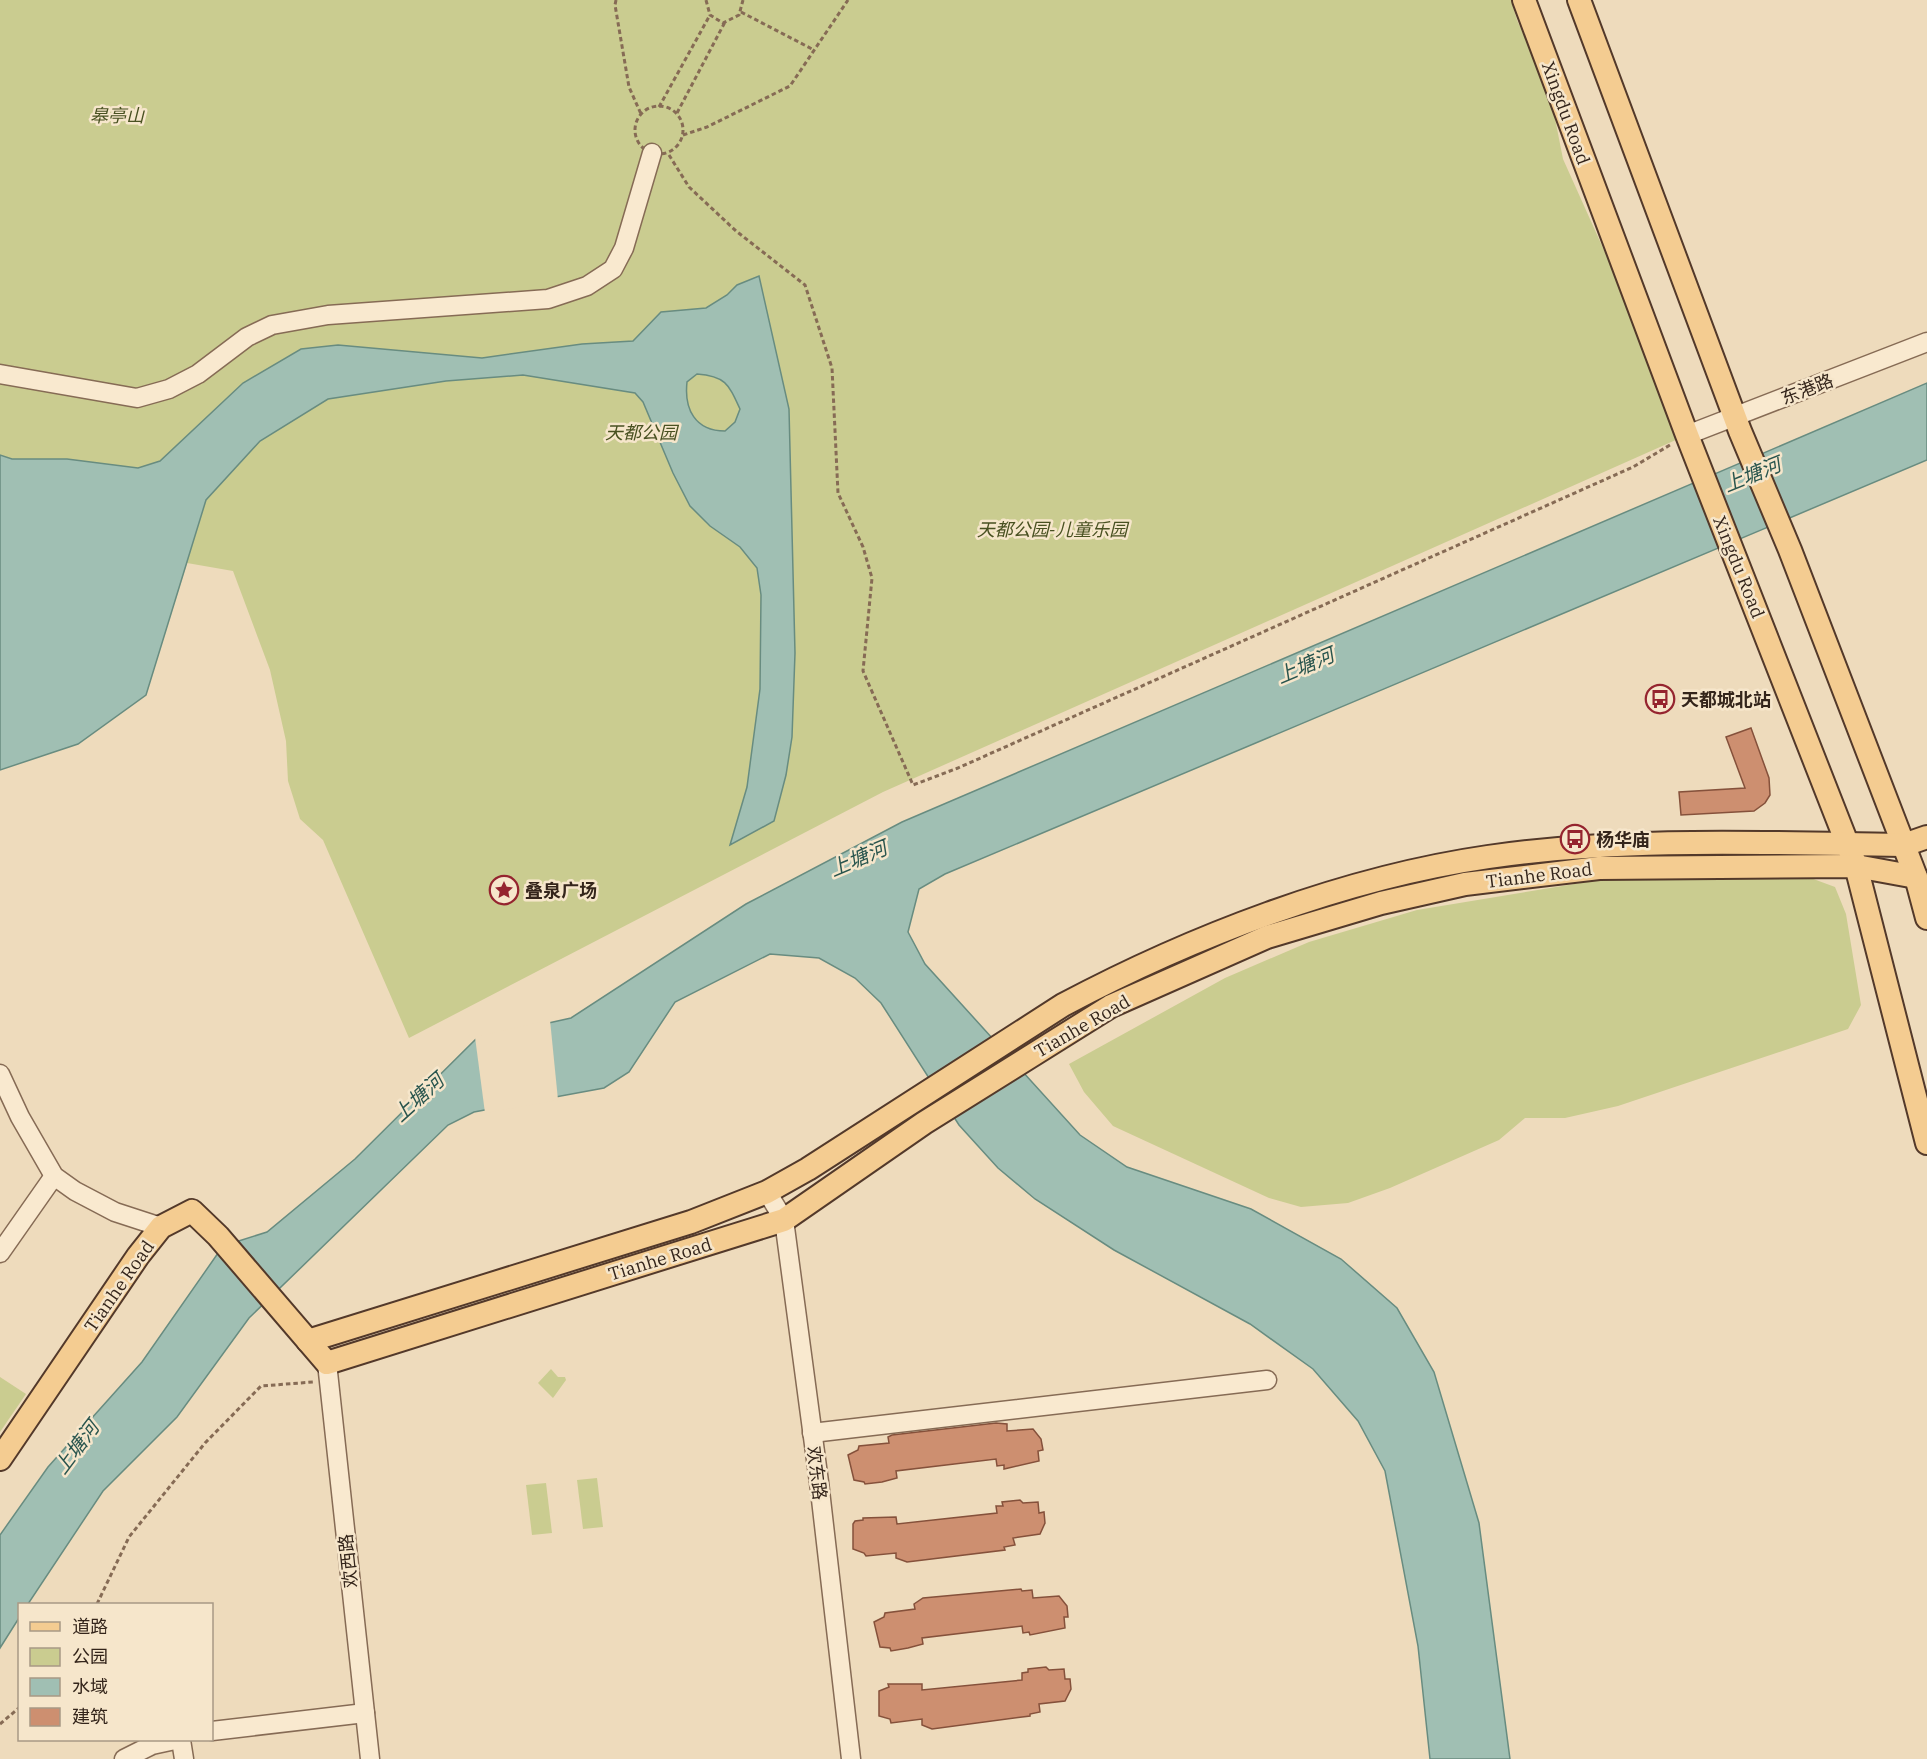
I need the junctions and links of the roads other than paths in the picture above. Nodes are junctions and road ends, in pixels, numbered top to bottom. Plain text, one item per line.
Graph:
1 (1524, 0) edge
2 (1579, 0) edge
3 (660, 153) road end
4 (1927, 342) edge
5 (0, 374) edge
6 (1737, 424) junction
7 (1689, 441) junction
8 (1927, 837) edge
9 (1848, 844) junction
10 (1904, 845) junction
11 (1856, 866) junction
12 (1922, 875) edge
13 (1927, 918) edge
14 (0, 1074) edge
15 (1927, 1143) edge
16 (54, 1176) junction
17 (767, 1192) junction
18 (784, 1220) junction
19 (161, 1227) junction
20 (0, 1253) edge
21 (308, 1341) junction
22 (328, 1372) junction
23 (1267, 1380) dead end
24 (812, 1433) junction
25 (0, 1459) edge
26 (365, 1713) junction
27 (213, 1731) edge
28 (170, 1741) edge
29 (181, 1741) edge
30 (124, 1759) edge
31 (184, 1759) edge
32 (370, 1759) edge
33 (851, 1759) edge

1 - 7 main road, Xingdu Road
2 - 6 main road
3 - 5 street
4 - 6 street, 东港路
6 - 7 street, 东港路
6 - 10 main road
7 - 9 main road, Xingdu Road
8 - 10 main road
9 - 10 main road, Tianhe Road
9 - 11 main road, Xingdu Road
9 - 17 main road, Tianhe Road
10 - 12 main road
11 - 12 main road, Tianhe Road
11 - 15 main road, Xingdu Road
11 - 18 main road, Tianhe Road
12 - 13 main road
14 - 16 street
16 - 19 street
16 - 20 street
17 - 18 street, 欢东路
17 - 21 main road, Tianhe Road
18 - 22 main road, Tianhe Road
18 - 24 street, 欢东路
19 - 21 main road, Tianhe Road
19 - 25 main road, Tianhe Road
21 - 22 main road, Tianhe Road
22 - 26 street, 欢西路
23 - 24 street
24 - 33 street, 欢东路
26 - 27 street
26 - 32 street, 欢西路
28 - 30 street
29 - 31 street

